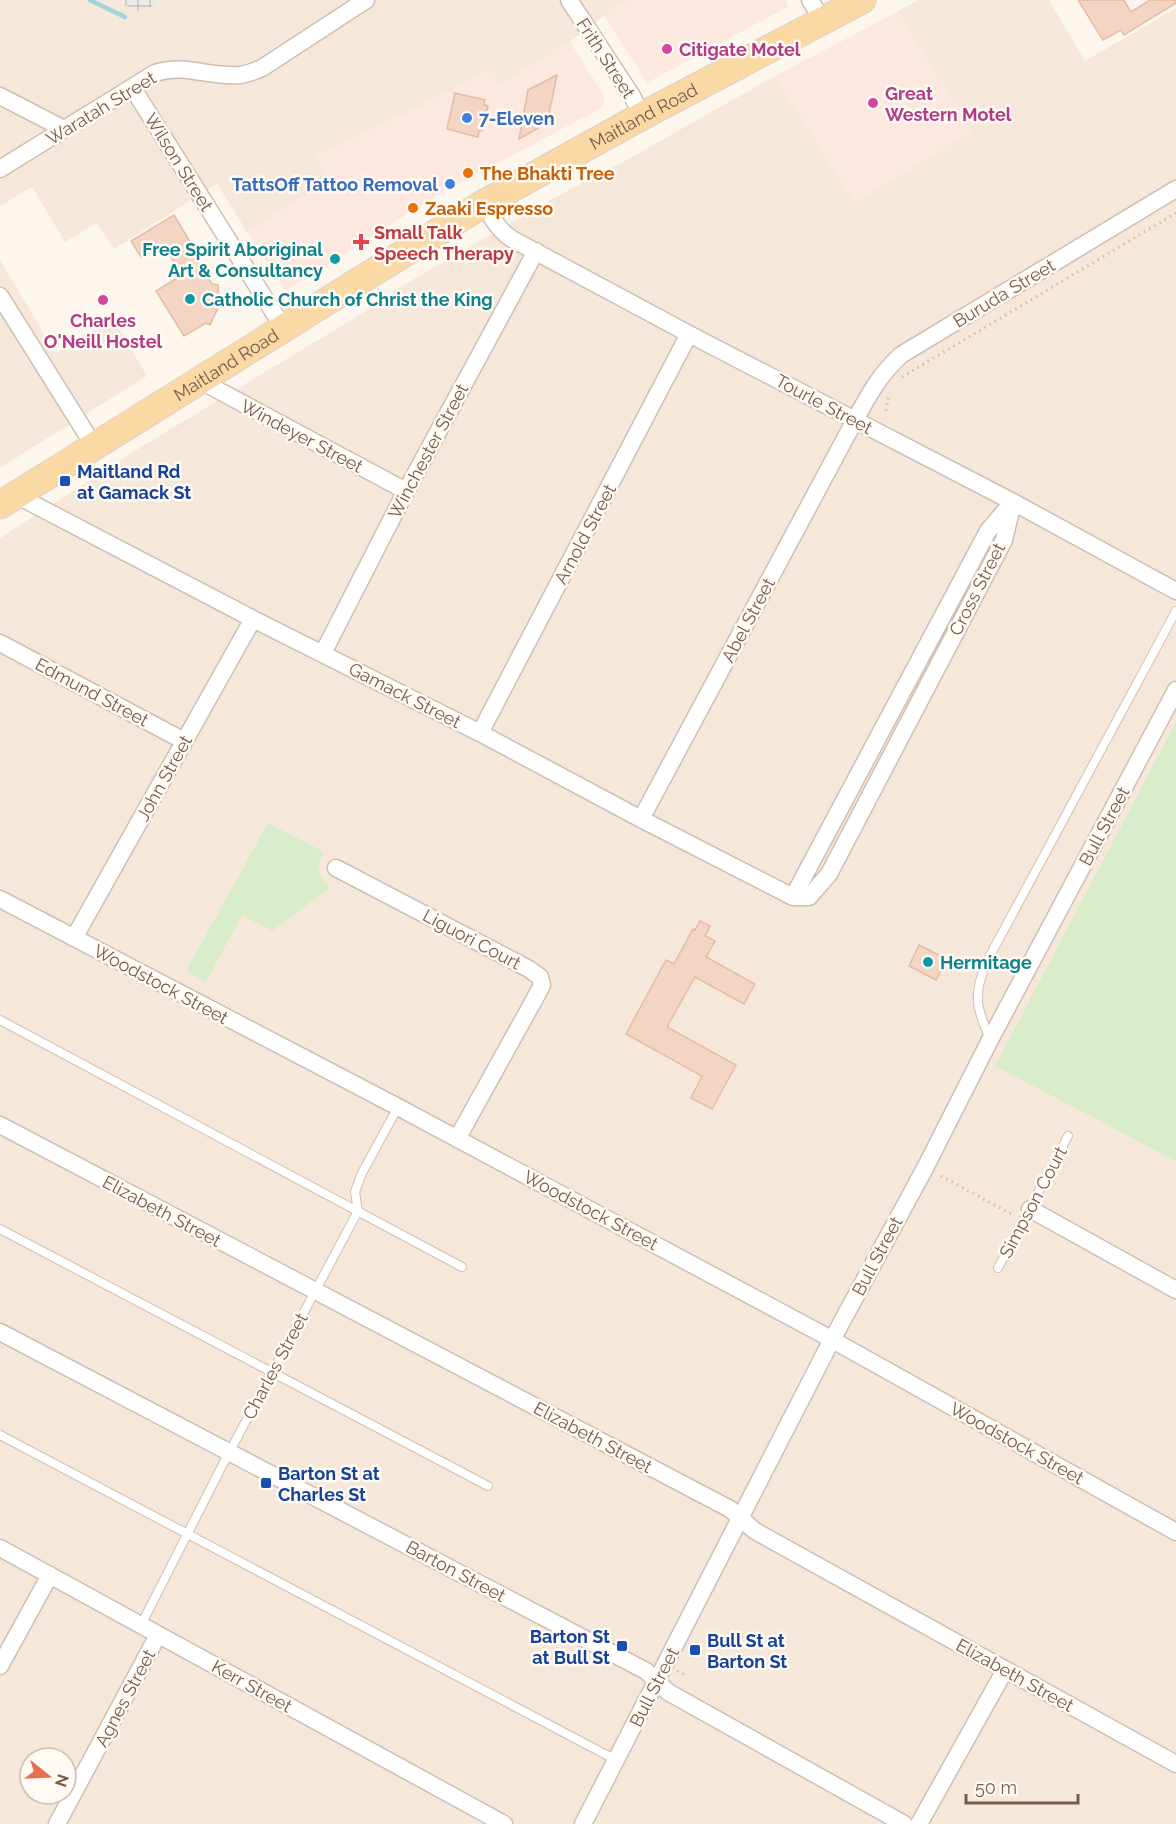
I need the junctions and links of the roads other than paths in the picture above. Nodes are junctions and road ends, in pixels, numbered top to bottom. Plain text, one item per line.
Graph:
1 (366, 0) edge
2 (569, 0) edge
3 (862, 0) edge
4 (817, 10) edge
5 (132, 87) junction
6 (0, 96) edge
7 (642, 116) junction
8 (64, 129) junction
9 (0, 169) edge
10 (1176, 189) edge
11 (483, 204) junction
12 (536, 251) junction
13 (0, 296) edge
14 (284, 329) junction
15 (689, 334) junction
16 (199, 380) junction
17 (855, 420) junction
18 (94, 446) junction
19 (406, 491) junction
20 (8, 500) edge
21 (1013, 502) junction
22 (1176, 591) edge
23 (1176, 611) edge
24 (254, 619) junction
25 (0, 643) edge
26 (323, 653) junction
27 (1176, 690) edge
28 (480, 734) junction
29 (184, 741) junction
30 (640, 819) junction
31 (336, 868) dead end
32 (793, 897) joint
33 (0, 899) edge
34 (74, 938) junction
35 (0, 1020) edge
36 (990, 1040) junction
37 (398, 1107) junction
38 (0, 1125) edge
39 (1068, 1136) dead end
40 (457, 1139) junction
41 (1030, 1209) junction
42 (358, 1211) junction
43 (0, 1229) edge
44 (462, 1267) dead end
45 (998, 1268) dead end
46 (1176, 1290) edge
47 (314, 1292) junction
48 (0, 1332) edge
49 (832, 1339) junction
50 (272, 1373) junction
51 (0, 1435) edge
52 (230, 1452) junction
53 (488, 1486) dead end
54 (740, 1518) junction
55 (1176, 1532) edge
56 (189, 1533) junction
57 (0, 1548) edge
58 (50, 1575) junction
59 (141, 1625) junction
60 (158, 1635) junction
61 (0, 1666) edge
62 (1005, 1670) junction
63 (657, 1681) junction
64 (616, 1760) junction
65 (1176, 1764) edge
66 (57, 1824) edge
67 (504, 1824) edge
68 (583, 1824) edge
69 (904, 1824) edge
70 (919, 1824) edge

1 - 5 street, Waratah Street
2 - 7 street, Frith Street
3 - 4 main road, Maitland Road
4 - 7 main road, Maitland Road
5 - 8 street, Waratah Street
5 - 14 street, Wilson Street
6 - 8 street
7 - 11 main road, Maitland Road
8 - 9 street, Waratah Street
10 - 17 street, Buruda Street
11 - 12 street, Tourle Street
11 - 14 main road, Maitland Road
12 - 15 street, Tourle Street
12 - 19 street, Winchester Street
13 - 18 street
14 - 16 main road, Maitland Road
15 - 17 street, Tourle Street
15 - 28 street, Arnold Street
16 - 18 main road, Maitland Road
16 - 19 street, Windeyer Street
17 - 21 street, Tourle Street
17 - 30 street, Abel Street
18 - 20 main road, Maitland Road
19 - 26 street, Winchester Street
20 - 24 street, Gamack Street
21 - 22 street, Tourle Street
21 - 32 street, Cross Street
23 - 36 lane
24 - 26 street, Gamack Street
24 - 29 street, John Street
25 - 29 street, Edmund Street
26 - 28 street, Gamack Street
27 - 36 street, Bull Street
28 - 30 street, Gamack Street
29 - 34 street, John Street
30 - 32 street, Gamack Street
31 - 40 street, Liguori Court
33 - 34 street, Woodstock Street
34 - 37 street, Woodstock Street
35 - 42 lane
36 - 49 street, Bull Street
37 - 40 street, Woodstock Street
37 - 42 lane, Charles Street
38 - 47 street, Elizabeth Street
39 - 41 lane, Simpson Court
40 - 49 street, Woodstock Street
41 - 45 lane, Simpson Court
41 - 46 street
42 - 44 lane
42 - 47 lane, Charles Street
43 - 50 lane
47 - 50 lane, Charles Street
47 - 54 street, Elizabeth Street
48 - 52 street, Barton Street
49 - 54 street, Bull Street
49 - 55 street, Woodstock Street
50 - 52 lane, Charles Street
50 - 53 lane
51 - 56 lane
52 - 56 lane, Charles Street
52 - 63 street, Barton Street
54 - 62 street, Elizabeth Street
54 - 63 street, Bull Street
56 - 59 lane, Charles Street
56 - 64 lane
57 - 58 street, Kerr Street
58 - 59 street, Kerr Street
58 - 61 street
59 - 60 street, Kerr Street
60 - 66 street, Agnes Street
60 - 67 street, Kerr Street
62 - 65 street, Elizabeth Street
62 - 70 street
63 - 64 street, Bull Street
63 - 69 street, Barton Street
64 - 68 street, Bull Street

